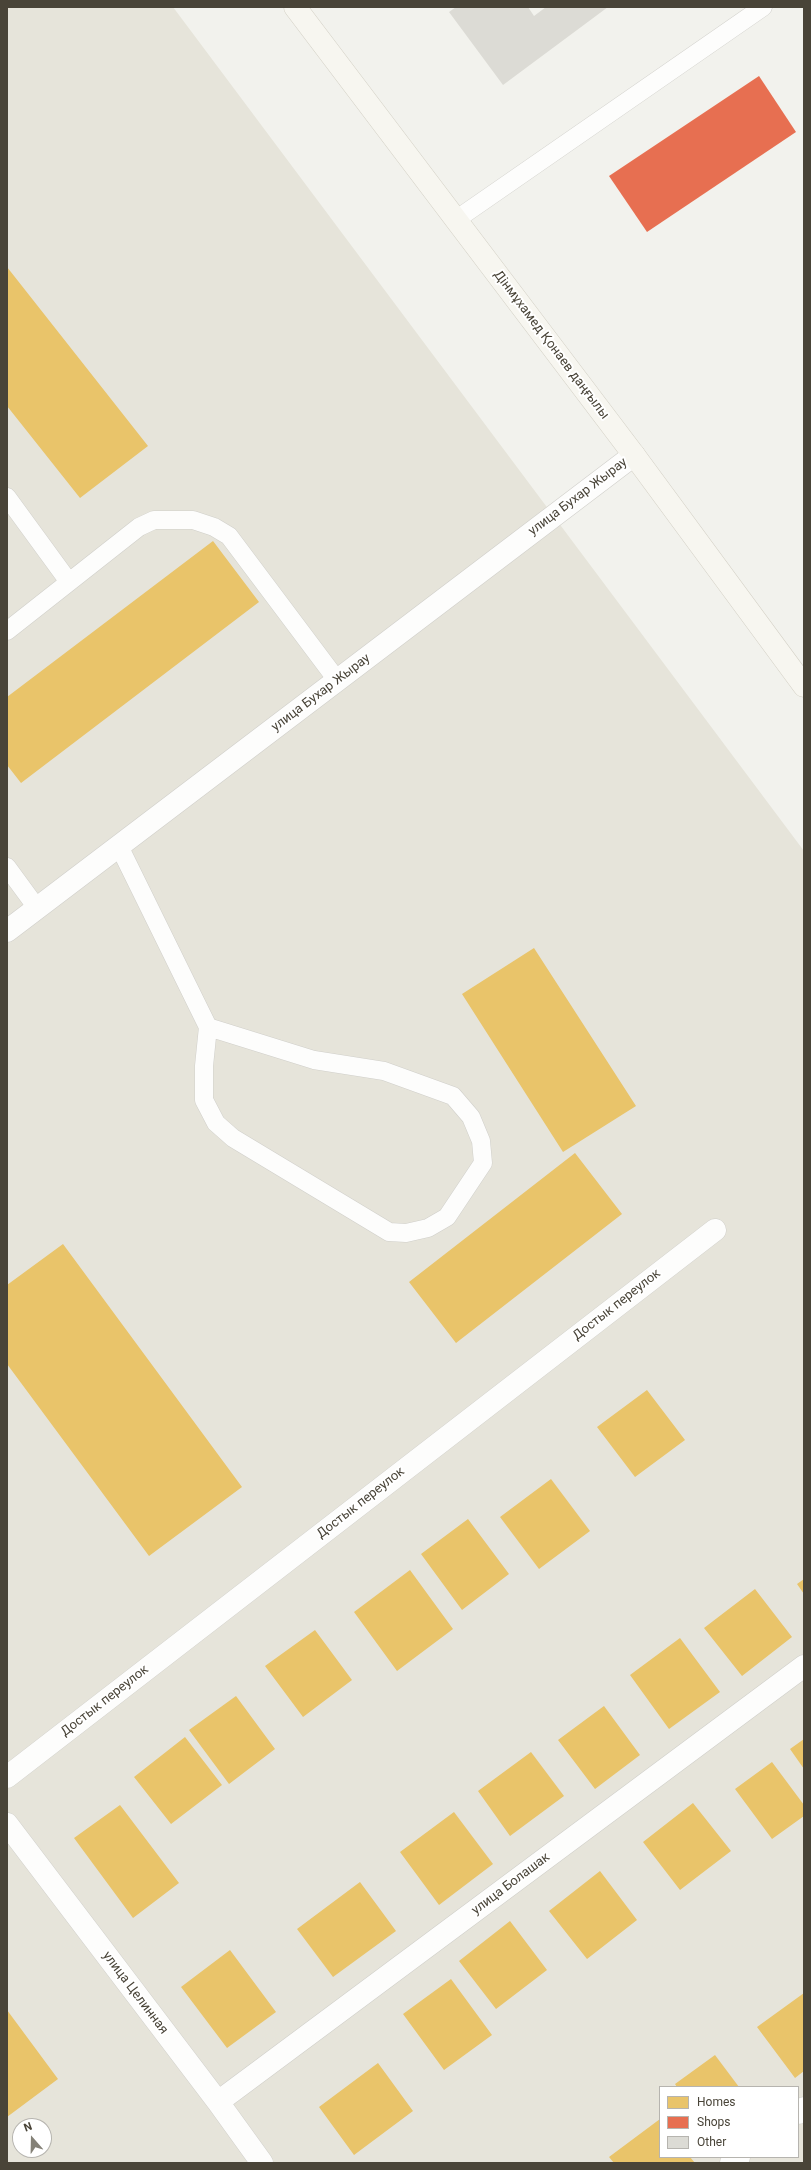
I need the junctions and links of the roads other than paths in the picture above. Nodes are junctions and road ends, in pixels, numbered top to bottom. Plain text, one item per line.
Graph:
1 (295, 7) edge
2 (763, 7) edge
3 (457, 219) junction
4 (634, 455) junction
5 (7, 496) edge
6 (69, 582) junction
7 (7, 631) edge
8 (337, 680) junction
9 (804, 686) edge
10 (119, 846) junction
11 (7, 867) edge
12 (37, 908) junction
13 (7, 931) edge
14 (208, 1027) junction
15 (715, 1230) dead end
16 (804, 1666) edge
17 (7, 1777) edge
18 (7, 1825) edge
19 (218, 2102) junction
20 (262, 2163) edge

1 - 3 street, Дінмұхамед Қонаев даңғылы
2 - 3 lane
3 - 4 street, Дінмұхамед Қонаев даңғылы
4 - 8 street, улица Бухар Жырау
4 - 9 street, Дінмұхамед Қонаев даңғылы
5 - 6 lane
6 - 7 lane
6 - 8 lane
8 - 10 street, улица Бухар Жырау
10 - 12 street, улица Бухар Жырау
10 - 14 lane
11 - 12 lane
12 - 13 street, улица Бухар Жырау
14 - 14 lane
15 - 17 street, Достык переулок
16 - 19 street, улица Болашак
18 - 19 street, улица Целинная
19 - 20 street, улица Целинная

